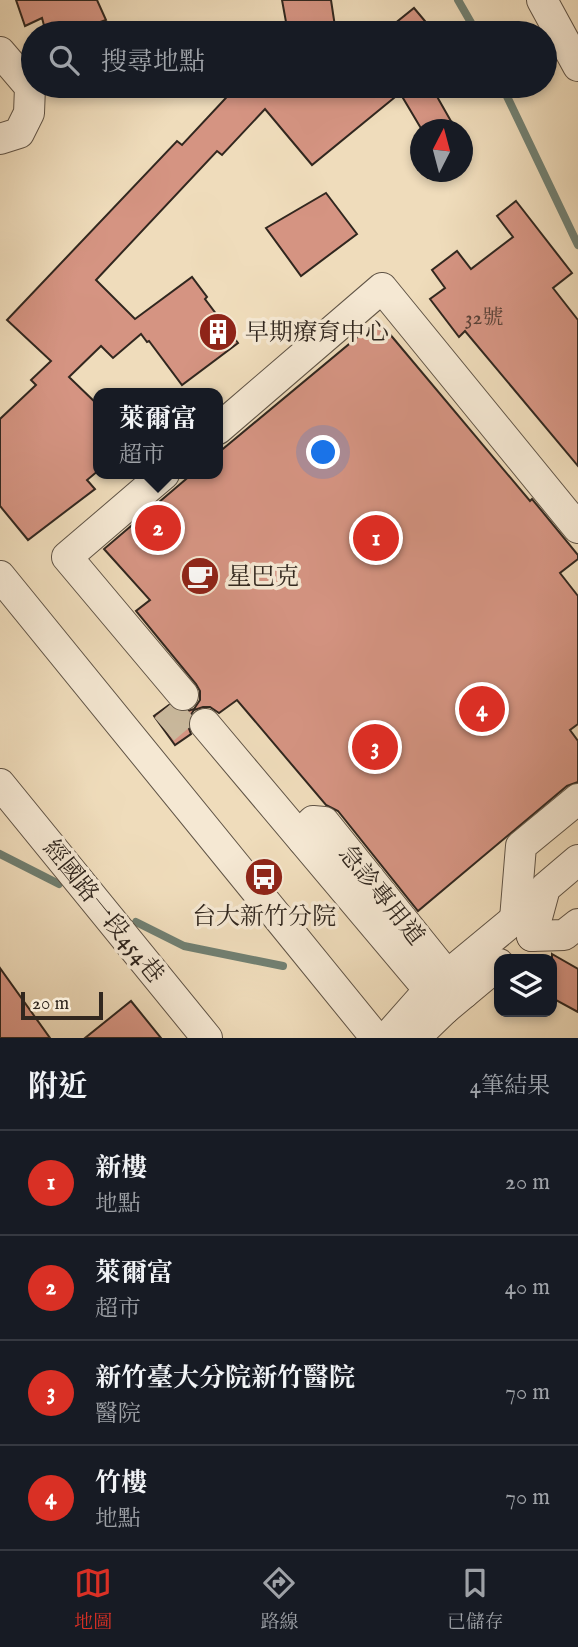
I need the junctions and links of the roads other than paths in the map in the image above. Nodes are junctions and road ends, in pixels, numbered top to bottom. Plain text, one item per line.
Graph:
1 (542, 0) edge
2 (553, 21) edge
3 (557, 28) edge
4 (0, 52) edge
5 (578, 66) edge
6 (21, 76) edge
7 (30, 98) edge
8 (0, 139) edge
9 (223, 425) edge
10 (158, 479) edge
11 (578, 528) edge
12 (0, 576) edge
13 (174, 701) tunnel mouth
14 (197, 730) tunnel mouth
15 (0, 784) edge
16 (578, 799) edge
17 (578, 860) edge
18 (578, 911) edge
19 (578, 924) edge
20 (531, 931) junction
21 (510, 954) edge
22 (494, 967) edge
23 (446, 992) junction
24 (207, 1038) edge
25 (376, 1038) edge
26 (390, 1038) edge
27 (415, 1038) edge

1 - 2 street
3 - 5 street
4 - 6 street
7 - 8 street
9 - 11 street
10 - 13 street
12 - 25 street
14 - 23 street
15 - 24 street, 經國路一段454巷
16 - 20 street
17 - 20 street
18 - 20 street
19 - 20 street
20 - 21 street
20 - 23 street
22 - 23 street
23 - 26 street
23 - 27 street

